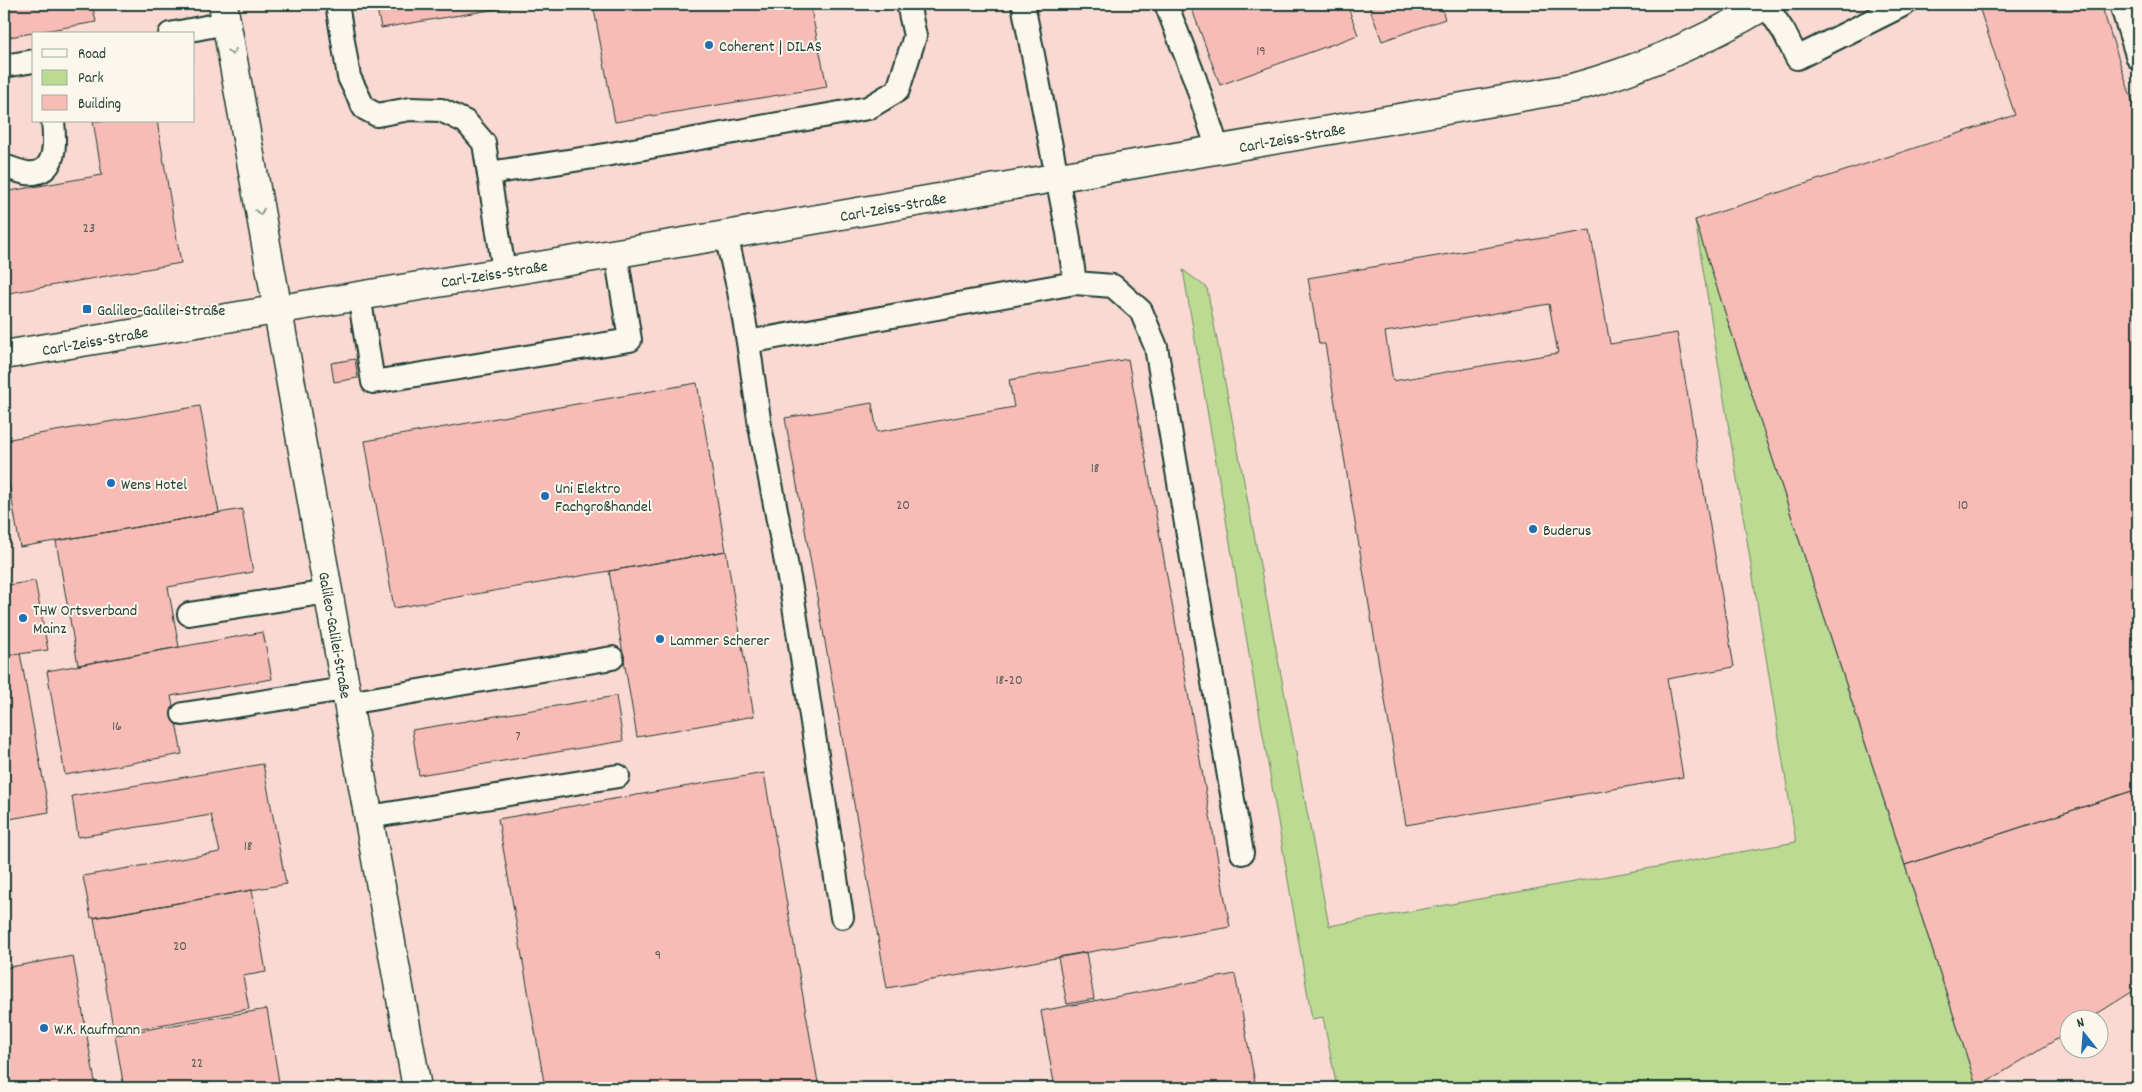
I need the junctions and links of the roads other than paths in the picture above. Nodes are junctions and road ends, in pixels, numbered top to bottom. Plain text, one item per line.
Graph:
1 (337, 4) edge
2 (908, 4) edge
3 (1023, 4) edge
4 (1166, 4) edge
5 (1766, 4) edge
6 (1905, 4) edge
7 (2120, 4) edge
8 (225, 13) edge
9 (175, 32) edge
10 (2138, 58) edge
11 (32, 61) edge
12 (4, 66) edge
13 (53, 122) edge
14 (1218, 150) junction
15 (4, 166) edge
16 (489, 173) junction
17 (1057, 177) junction
18 (726, 235) junction
19 (616, 253) junction
20 (504, 271) junction
21 (1075, 283) junction
22 (359, 295) junction
23 (277, 310) junction
24 (748, 342) junction
25 (4, 355) edge
26 (328, 592) junction
27 (189, 614) dead end
28 (612, 658) dead end
29 (347, 696) junction
30 (183, 714) dead end
31 (618, 776) dead end
32 (369, 817) junction
33 (1242, 853) dead end
34 (842, 917) dead end
35 (417, 1088) edge

1 - 16 lane
2 - 16 lane
3 - 17 lane
4 - 14 lane
5 - 6 lane
5 - 14 street, Carl-Zeiss-Straße
7 - 10 lane
8 - 9 lane
8 -> 23 street, Galileo-Galilei-Straße
11 - 12 lane
13 - 15 lane
14 - 17 street, Carl-Zeiss-Straße
16 - 20 lane
17 - 18 street, Carl-Zeiss-Straße
17 - 21 lane
18 - 19 street, Carl-Zeiss-Straße
18 - 24 lane
19 - 20 street, Carl-Zeiss-Straße
19 - 22 lane
20 - 22 street, Carl-Zeiss-Straße
21 - 24 lane
21 - 33 lane
22 - 23 street, Carl-Zeiss-Straße
23 - 25 street, Carl-Zeiss-Straße
23 - 26 street, Galileo-Galilei-Straße
24 - 34 lane
26 - 27 lane
26 - 29 street, Galileo-Galilei-Straße
28 - 29 lane
29 - 30 lane
29 - 32 street, Galileo-Galilei-Straße
31 - 32 lane
32 - 35 street, Galileo-Galilei-Straße

